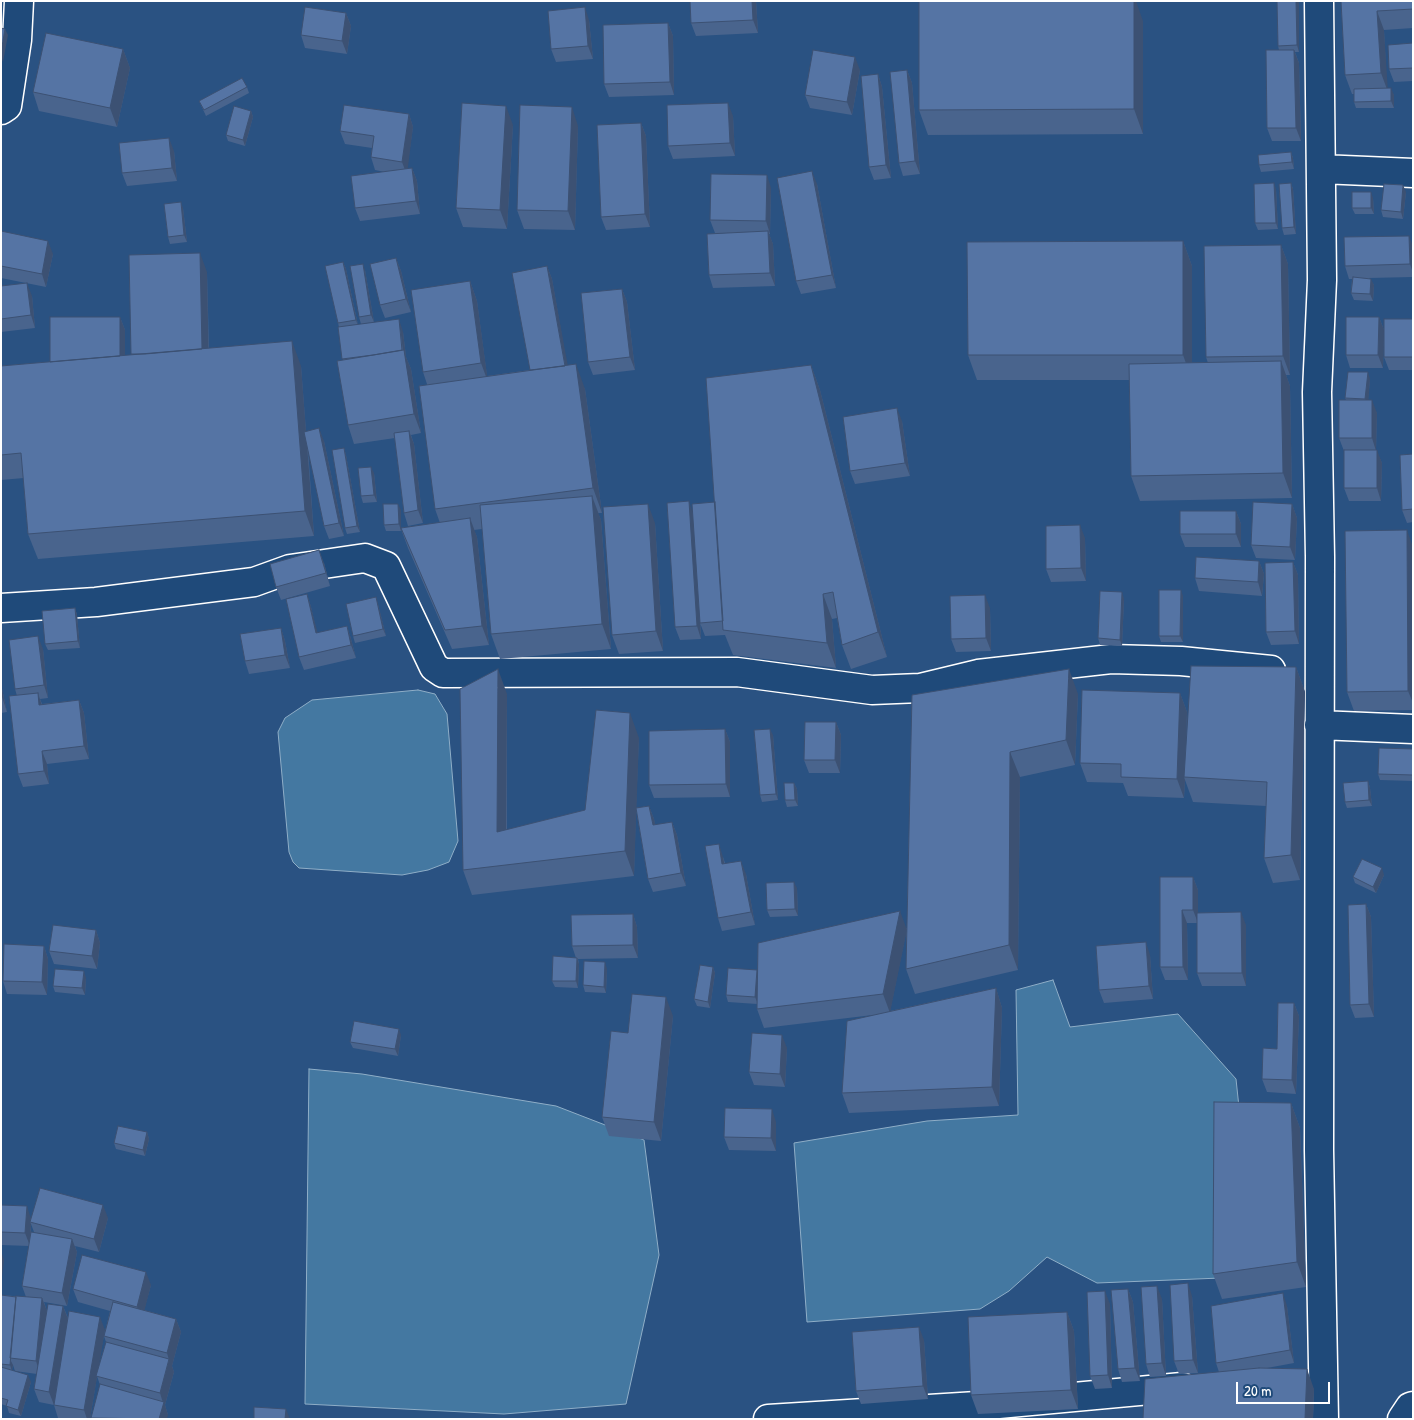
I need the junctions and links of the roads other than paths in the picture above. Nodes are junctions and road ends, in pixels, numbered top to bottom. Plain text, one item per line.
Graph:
1 (19, 1) edge
2 (1319, 1) edge
3 (9, 30) edge
4 (1, 110) edge
5 (1321, 169) junction
6 (1413, 173) edge
7 (1, 608) edge
8 (1318, 674) junction
9 (1319, 725) junction
10 (1413, 729) edge
11 (1322, 1368) junction
12 (1294, 1372) edge
13 (1210, 1384) edge
14 (1413, 1406) edge
15 (768, 1419) edge
16 (1324, 1419) edge
17 (1402, 1419) edge

1 - 3 street
2 - 5 street
3 - 4 street
5 - 6 street
5 - 8 street
7 - 8 street
8 - 9 street
9 - 10 street
9 - 11 street
11 - 12 street
11 - 16 street
13 - 15 street
14 - 17 street

